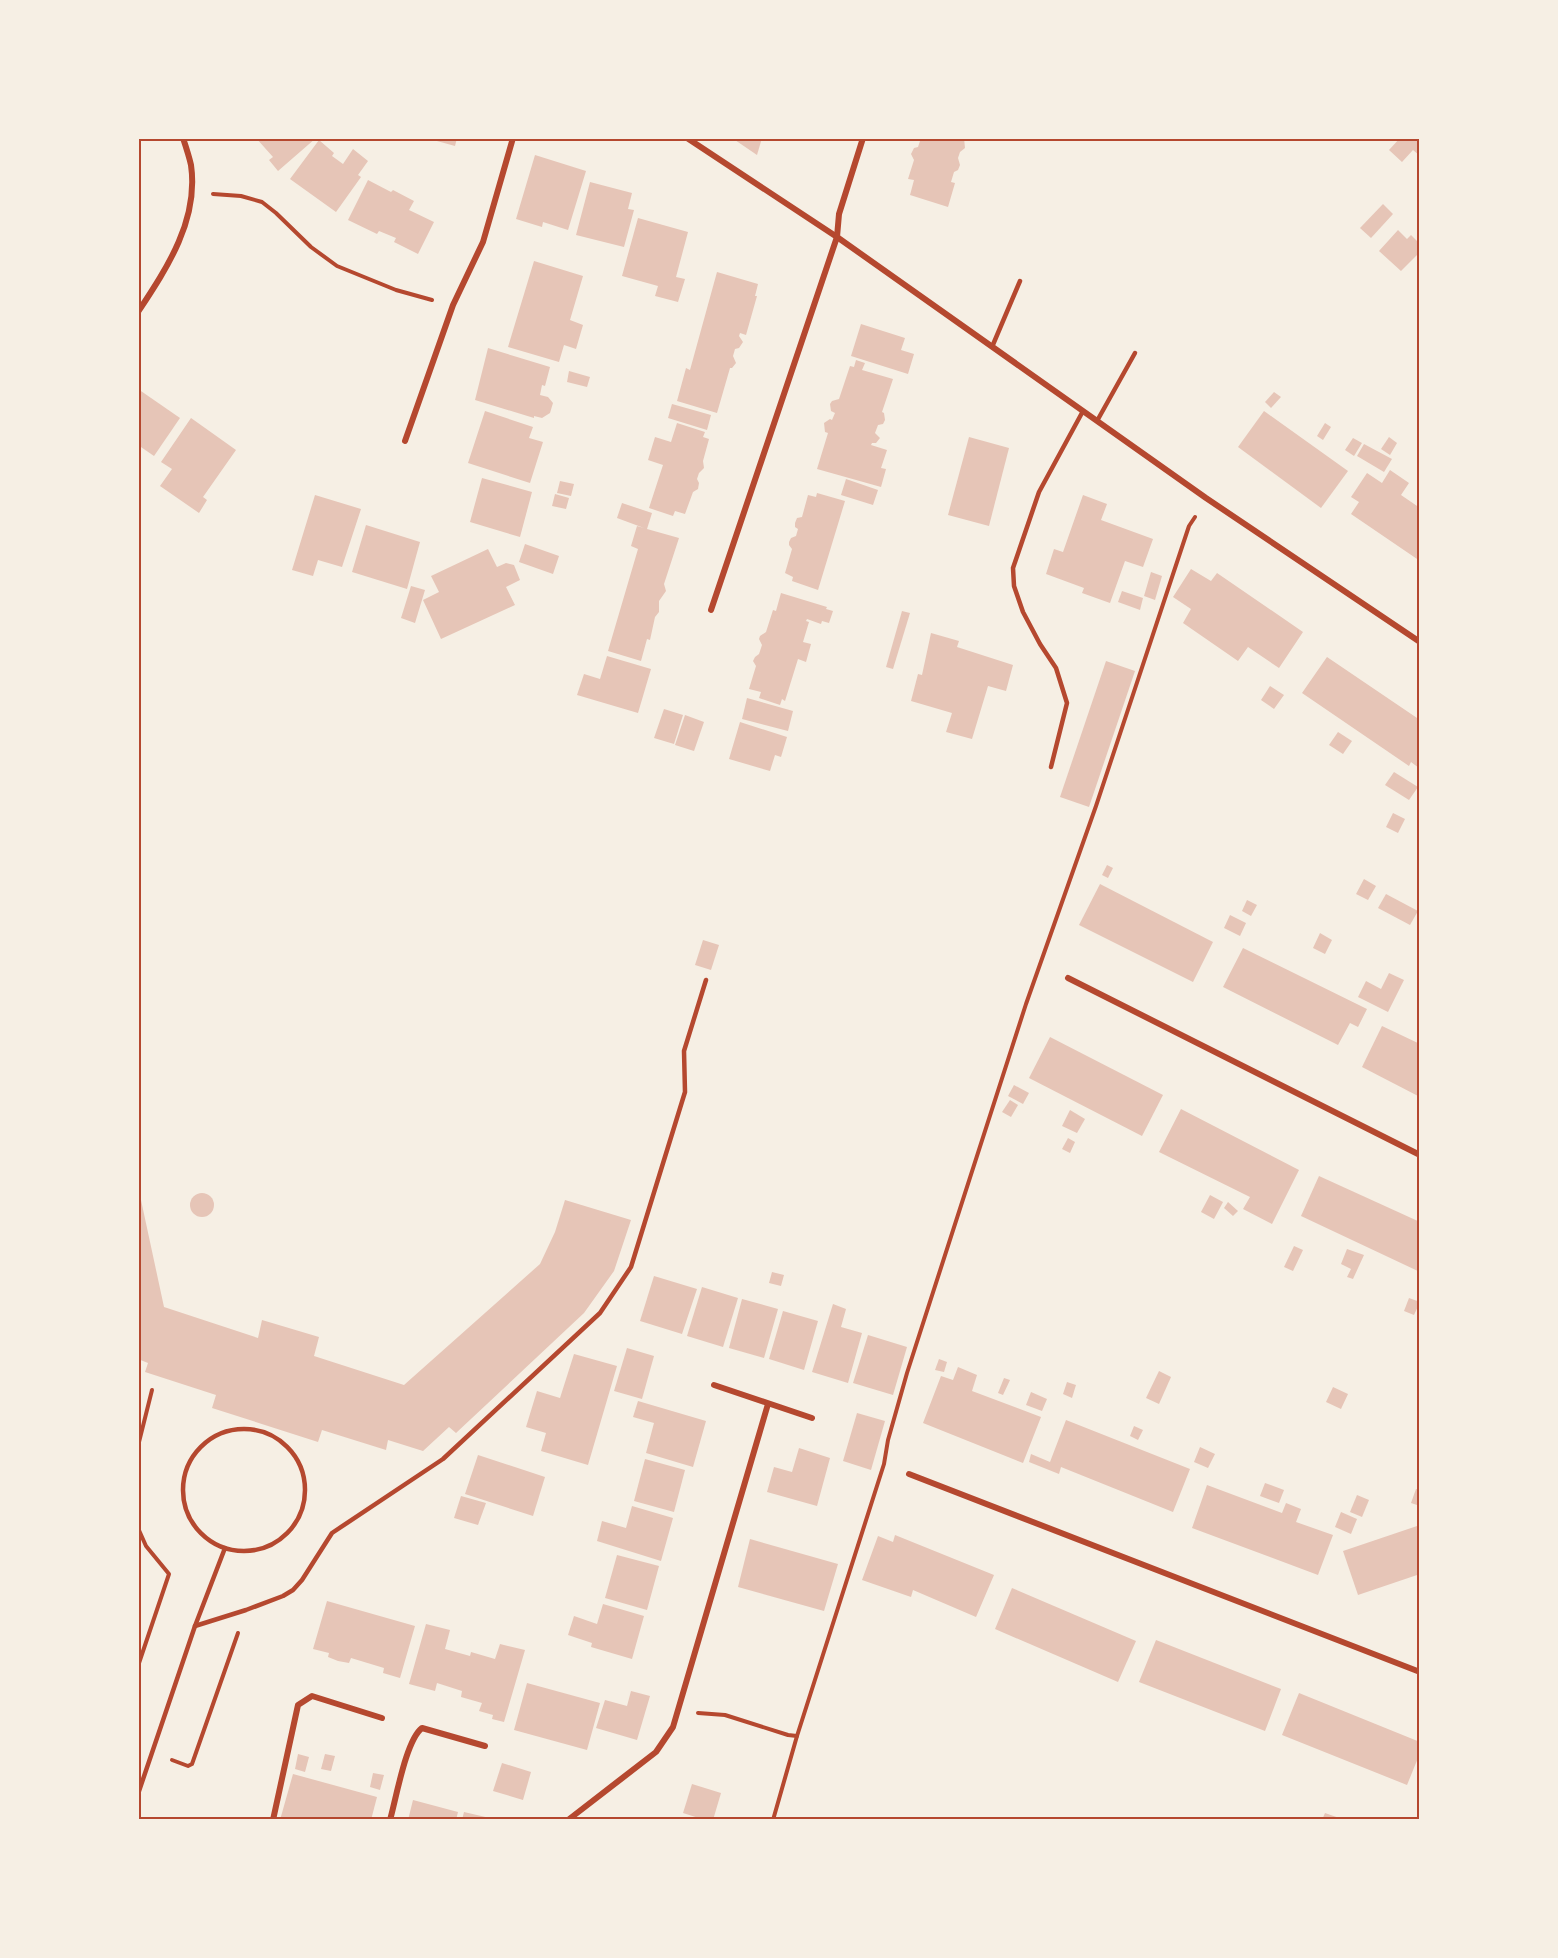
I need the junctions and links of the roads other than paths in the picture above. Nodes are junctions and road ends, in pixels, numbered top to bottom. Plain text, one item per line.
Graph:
1 (183, 138) edge
2 (513, 138) edge
3 (687, 138) edge
4 (863, 138) edge
5 (837, 237) junction
6 (1020, 281) dead end
7 (138, 312) edge
8 (992, 348) junction
9 (1135, 352) dead end
10 (1083, 411) junction
11 (1097, 421) junction
12 (405, 441) dead end
13 (711, 610) dead end
14 (1420, 642) edge
15 (1051, 767) dead end
16 (1068, 978) dead end
17 (706, 980) dead end
18 (1420, 1155) edge
19 (714, 1386) dead end
20 (768, 1404) junction
21 (812, 1418) dead end
22 (909, 1474) dead end
23 (225, 1548) junction
24 (195, 1626) junction
25 (1420, 1672) edge
26 (382, 1718) dead end
27 (485, 1746) dead end
28 (138, 1794) edge
29 (273, 1820) edge
30 (390, 1820) edge
31 (567, 1820) edge

1 - 7 street
2 - 12 street
3 - 5 street
4 - 5 street
5 - 8 street
5 - 13 street
6 - 8 lane
8 - 10 street
9 - 11 lane
10 - 11 street
10 - 15 lane
11 - 14 street
16 - 18 street
17 - 24 lane
19 - 20 street
20 - 21 street
20 - 31 street
22 - 25 street
23 - 23 lane
23 - 24 lane
24 - 28 lane
26 - 29 street
27 - 30 street

